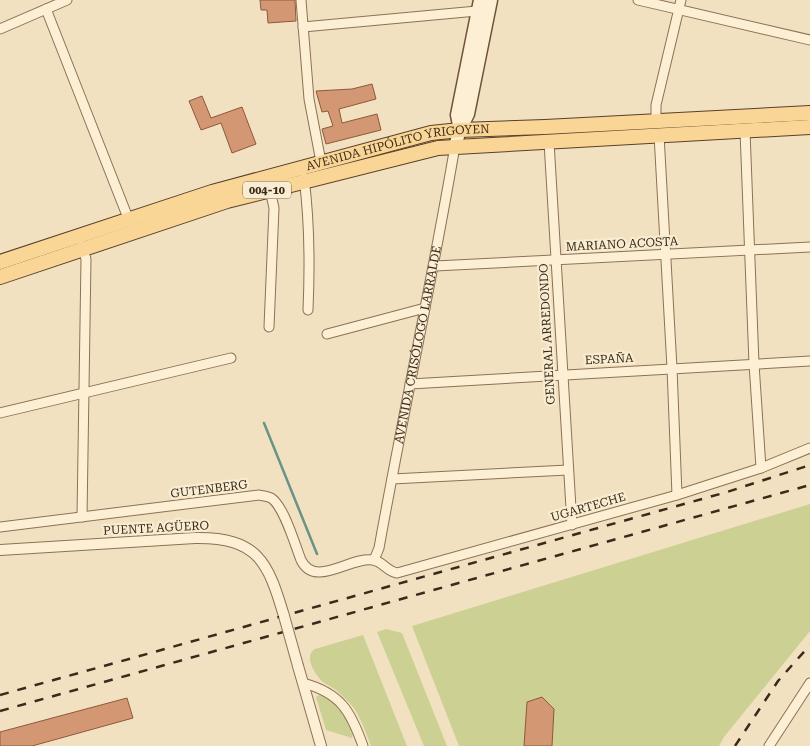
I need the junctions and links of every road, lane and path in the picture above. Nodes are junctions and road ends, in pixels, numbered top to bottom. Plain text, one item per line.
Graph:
1 (67, 0) edge
2 (301, 0) edge
3 (491, 0) edge
4 (638, 0) edge
5 (681, 0) edge
6 (479, 6) edge
7 (46, 9) junction
8 (679, 10) junction
9 (303, 27) junction
10 (0, 30) edge
11 (810, 40) edge
12 (810, 114) edge
13 (656, 121) junction
14 (810, 127) edge
15 (460, 130) junction
16 (745, 131) junction
17 (659, 136) junction
18 (549, 142) junction
19 (455, 146) junction
20 (321, 162) junction
21 (303, 174) junction
22 (270, 190) junction
23 (129, 219) junction
24 (134, 233) junction
25 (81, 243) junction
26 (810, 247) edge
27 (750, 250) junction
28 (666, 254) junction
29 (555, 260) junction
30 (0, 262) edge
31 (434, 266) junction
32 (0, 277) edge
33 (425, 308) junction
34 (308, 310) dead end
35 (270, 327) dead end
36 (328, 334) dead end
37 (231, 358) dead end
38 (810, 361) edge
39 (754, 364) junction
40 (672, 368) junction
41 (562, 374) junction
42 (410, 384) junction
43 (83, 392) junction
44 (0, 413) edge
45 (810, 448) edge
46 (761, 468) junction
47 (568, 470) junction
48 (392, 478) junction
49 (676, 495) junction
50 (82, 517) junction
51 (572, 525) junction
52 (0, 527) edge
53 (0, 550) edge
54 (374, 560) junction
55 (303, 683) junction
56 (810, 683) edge
57 (321, 746) edge
58 (364, 746) edge
59 (769, 746) edge

1 - 7 street
2 - 9 street
3 - 15 main road
4 - 8 street
5 - 8 street
6 - 9 street
6 - 15 main road
7 - 10 street
7 - 23 street
8 - 11 street
8 - 13 street
9 - 20 street
12 - 13 main road, AVENIDA HIPÓLITO YRIGOYEN / 004-10
13 - 15 main road, AVENIDA HIPÓLITO YRIGOYEN / 004-10
14 - 16 main road, AVENIDA HIPÓLITO YRIGOYEN / 004-10
15 - 19 main road, AVENIDA CRISÓLOGO LARRALDE
15 - 20 main road, AVENIDA HIPÓLITO YRIGOYEN / 004-10
16 - 17 main road, AVENIDA HIPÓLITO YRIGOYEN / 004-10
16 - 27 street
17 - 18 main road, AVENIDA HIPÓLITO YRIGOYEN / 004-10
17 - 28 street
18 - 19 main road, AVENIDA HIPÓLITO YRIGOYEN / 004-10
18 - 29 street, GENERAL ARREDONDO
19 - 21 main road, AVENIDA HIPÓLITO YRIGOYEN / 004-10
19 - 31 street, AVENIDA CRISÓLOGO LARRALDE
20 - 21 main road, AVENIDA HIPÓLITO YRIGOYEN / 004-10
21 - 22 main road, AVENIDA HIPÓLITO YRIGOYEN / 004-10
21 - 23 main road, AVENIDA HIPÓLITO YRIGOYEN / 004-10
21 - 34 street
22 - 24 main road, AVENIDA HIPÓLITO YRIGOYEN / 004-10
22 - 35 street
23 - 24 street
23 - 25 main road, AVENIDA HIPÓLITO YRIGOYEN / 004-10
24 - 25 main road, AVENIDA HIPÓLITO YRIGOYEN / 004-10
25 - 30 main road, AVENIDA HIPÓLITO YRIGOYEN / 004-10
25 - 32 main road, AVENIDA HIPÓLITO YRIGOYEN / 004-10
25 - 43 street
26 - 27 street, MARIANO ACOSTA
27 - 28 street, MARIANO ACOSTA
27 - 39 street
28 - 29 street, MARIANO ACOSTA
28 - 40 street
29 - 31 street, MARIANO ACOSTA
29 - 41 street, GENERAL ARREDONDO
31 - 33 street, AVENIDA CRISÓLOGO LARRALDE
33 - 36 street
33 - 42 street, AVENIDA CRISÓLOGO LARRALDE
37 - 43 street
38 - 39 street, ESPAÑA
39 - 40 street, ESPAÑA
39 - 46 street
40 - 41 street, ESPAÑA
40 - 49 street
41 - 42 street, ESPAÑA
41 - 47 street, GENERAL ARREDONDO
42 - 48 street, AVENIDA CRISÓLOGO LARRALDE
43 - 44 street
43 - 50 street
45 - 46 street, UGARTECHE
46 - 49 street, UGARTECHE
47 - 48 street
47 - 51 street, GENERAL ARREDONDO
48 - 54 street, AVENIDA CRISÓLOGO LARRALDE
49 - 51 street, UGARTECHE
50 - 52 street, GUTENBERG
50 - 54 street, GUTENBERG
51 - 54 street, UGARTECHE
53 - 55 street, PUENTE AGÜERO, bridge
55 - 57 street, PUENTE AGÜERO
55 - 58 street
56 - 59 street

